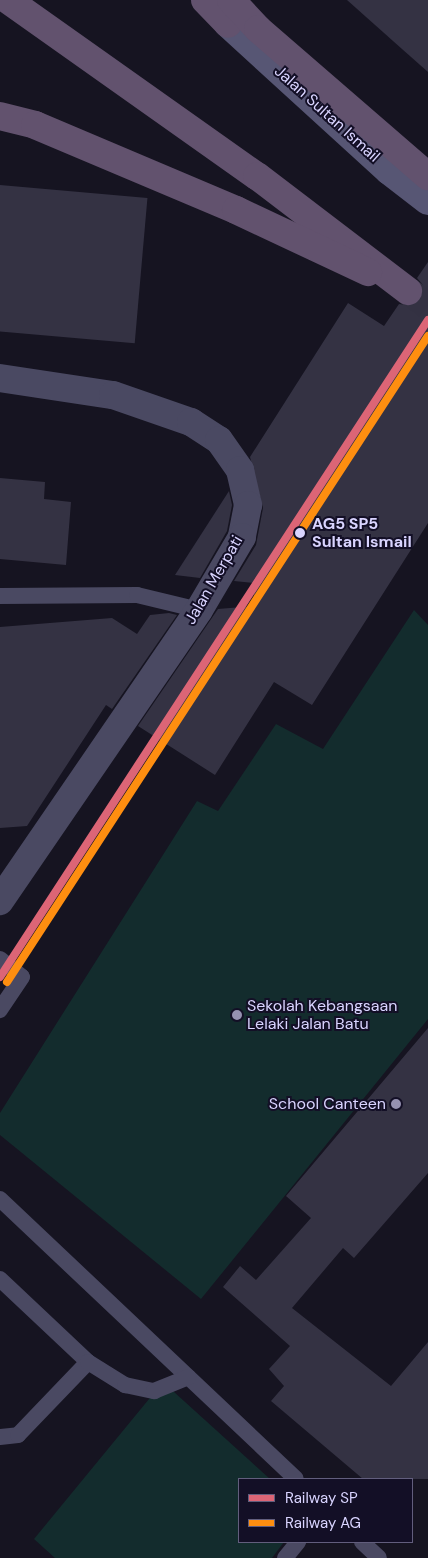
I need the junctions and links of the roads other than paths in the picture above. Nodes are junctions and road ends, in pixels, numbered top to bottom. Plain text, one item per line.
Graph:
1 (8, 0) edge
2 (204, 0) edge
3 (229, 12) edge
4 (0, 116) edge
5 (428, 176) edge
6 (428, 201) edge
7 (0, 378) edge
8 (0, 596) edge
9 (199, 610) junction
10 (0, 901) edge
11 (0, 959) edge
12 (0, 1010) edge
13 (0, 1199) edge
14 (0, 1279) edge
15 (88, 1362) junction
16 (188, 1377) junction
17 (0, 1437) edge
18 (295, 1478) edge
19 (297, 1543) edge
20 (363, 1543) edge
21 (285, 1558) edge
22 (379, 1558) edge

1 - 4 highway
2 - 3 highway
3 - 5 highway
3 - 6 main road, Jalan Sultan Ismail
7 - 9 street, Jalan Merpati
8 - 9 lane
9 - 10 street, Jalan Merpati
11 - 12 lane
13 - 16 lane
14 - 15 lane
15 - 16 lane
15 - 17 lane
16 - 18 lane
19 - 21 lane
20 - 22 lane

